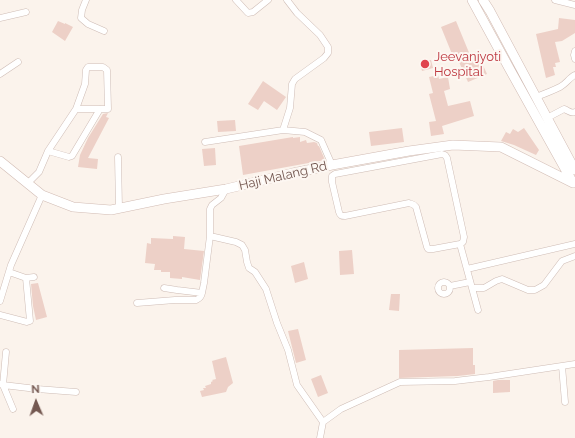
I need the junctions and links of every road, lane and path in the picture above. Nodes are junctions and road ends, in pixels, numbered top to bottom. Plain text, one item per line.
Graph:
1 (86, 0) edge
2 (236, 0) edge
3 (268, 0) edge
4 (286, 0) edge
5 (472, 0) edge
6 (483, 0) edge
7 (555, 0) edge
8 (575, 5) edge
9 (26, 12) dead end
10 (0, 18) edge
11 (104, 31) dead end
12 (501, 32) junction
13 (492, 37) junction
14 (575, 51) edge
15 (575, 59) edge
16 (18, 62) dead end
17 (0, 74) edge
18 (575, 75) edge
19 (536, 97) junction
20 (76, 109) junction
21 (100, 109) junction
22 (575, 112) edge
23 (547, 118) junction
24 (283, 130) junction
25 (205, 142) dead end
26 (48, 151) junction
27 (118, 157) dead end
28 (332, 165) junction
29 (2, 166) edge
30 (572, 170) edge
31 (27, 184) junction
32 (574, 184) edge
33 (226, 189) junction
34 (42, 195) junction
35 (119, 208) junction
36 (210, 236) junction
37 (460, 244) junction
38 (575, 244) edge
39 (575, 256) edge
40 (467, 269) junction
41 (8, 272) junction
42 (34, 277) dead end
43 (26, 278) junction
44 (471, 285) junction
45 (450, 286) dead end
46 (164, 288) dead end
47 (202, 293) junction
48 (0, 301) edge
49 (137, 303) dead end
50 (478, 310) dead end
51 (0, 315) edge
52 (6, 352) dead end
53 (575, 364) edge
54 (562, 366) junction
55 (1, 385) edge
56 (76, 392) dead end
57 (565, 402) dead end
58 (13, 409) dead end
59 (323, 422) junction
60 (320, 438) edge

1 - 11 street
2 - 3 street
4 - 24 street
5 - 13 street
6 - 12 street
7 - 8 street
9 - 10 street
12 - 13 street
12 - 19 street
13 - 30 street
14 - 15 street
16 - 17 street
18 - 19 street
19 - 23 street
20 - 21 street
20 - 21 street
20 - 26 street
21 - 26 street
22 - 23 street
23 - 30 street
24 - 25 street
24 - 28 street
26 - 31 street
27 - 35 street
28 - 32 street, Haji Malang Rd
28 - 33 street, Haji Malang Rd
29 - 31 street, Haji Malang Rd
30 - 32 street
31 - 34 street, Haji Malang Rd
33 - 35 street, Haji Malang Rd
33 - 36 street
34 - 35 street, Haji Malang Rd
34 - 41 street
36 - 47 street
36 - 59 street
37 - 37 street
37 - 40 street
38 - 40 street
39 - 44 street
40 - 44 street
41 - 43 street
41 - 48 street
42 - 43 street
43 - 51 street
44 - 45 street
44 - 50 street
46 - 47 street
47 - 49 street
52 - 55 street
53 - 54 street
54 - 57 street
54 - 59 street
55 - 56 street
55 - 58 street
59 - 60 street

